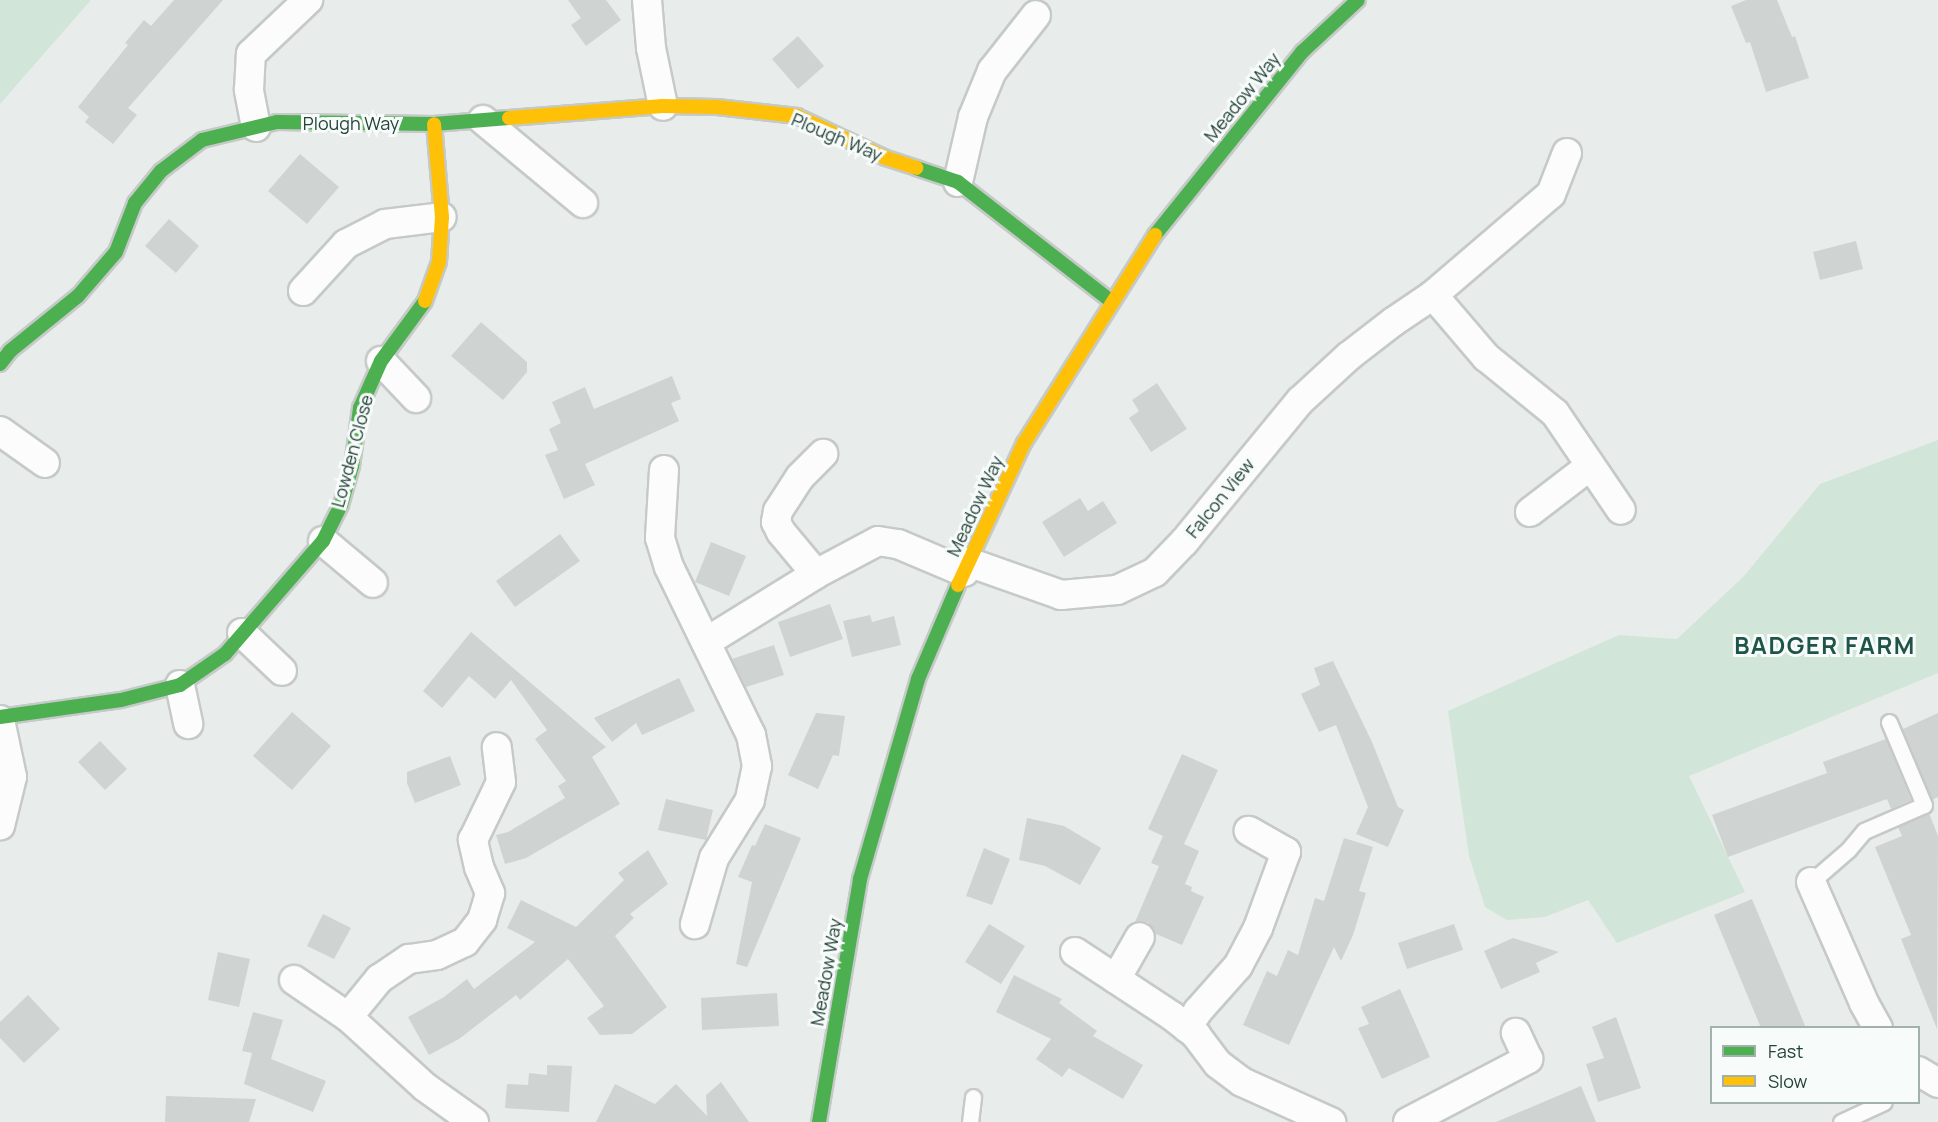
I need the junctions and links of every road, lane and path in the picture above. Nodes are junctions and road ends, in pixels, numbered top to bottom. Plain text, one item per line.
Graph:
1 (308, 0) edge
2 (647, 0) edge
3 (1358, 0) edge
4 (1036, 15) dead end
5 (663, 106) junction
6 (483, 120) junction
7 (434, 124) junction
8 (256, 127) junction
9 (1567, 153) dead end
10 (958, 182) junction
11 (583, 203) dead end
12 (441, 217) junction
13 (303, 291) dead end
14 (1433, 295) junction
15 (1111, 301) junction
16 (381, 361) junction
17 (0, 364) edge
18 (417, 398) dead end
19 (0, 431) edge
20 (823, 454) dead end
21 (45, 463) dead end
22 (1590, 466) junction
23 (664, 470) dead end
24 (1621, 510) dead end
25 (1530, 512) dead end
26 (323, 541) junction
27 (966, 567) junction
28 (816, 574) junction
29 (373, 583) dead end
30 (242, 633) junction
31 (706, 642) junction
32 (282, 671) dead end
33 (180, 685) junction
34 (0, 719) edge
35 (1888, 722) dead end
36 (188, 724) dead end
37 (497, 747) dead end
38 (0, 826) edge
39 (1249, 831) dead end
40 (1811, 882) joint
41 (695, 924) dead end
42 (1140, 937) dead end
43 (1075, 952) dead end
44 (1116, 979) junction
45 (294, 980) dead end
46 (348, 1017) junction
47 (1877, 1026) edge
48 (1187, 1028) junction
49 (1516, 1033) dead end
50 (1920, 1072) edge
51 (1938, 1083) edge
52 (974, 1097) dead end
53 (1880, 1104) edge
54 (474, 1122) edge
55 (819, 1122) edge
56 (970, 1122) edge
57 (1331, 1122) edge
58 (1408, 1122) edge
59 (1841, 1122) edge

1 - 8 street
2 - 5 street
3 - 15 street, Meadow Way
4 - 10 street
5 - 6 street, Plough Way
5 - 10 street, Plough Way
6 - 7 street, Plough Way
6 - 11 street
7 - 8 street, Plough Way
7 - 12 street, Lowden Close
8 - 17 street, Plough Way
9 - 14 street, Falcon View
10 - 15 street, Plough Way
12 - 13 street
12 - 16 street, Lowden Close
14 - 22 street
14 - 27 street, Falcon View
15 - 27 street, Meadow Way
16 - 18 street
16 - 26 street, Lowden Close
19 - 21 street
20 - 28 street
22 - 24 street
22 - 25 street
23 - 31 street
26 - 29 street
26 - 30 street, Lowden Close
27 - 28 street, Falcon View
27 - 55 street, Meadow Way
28 - 31 street, Falcon View
30 - 32 street
30 - 33 street, Lowden Close
31 - 41 street
33 - 34 street, Lowden Close
33 - 36 street
34 - 38 street, Lowden Close
35 - 40 lane
37 - 46 street
39 - 48 street
40 - 47 street
42 - 44 street
43 - 44 street
44 - 48 street
45 - 46 street
46 - 54 street
48 - 57 street
49 - 58 street
50 - 51 street
52 - 56 lane
53 - 59 lane

